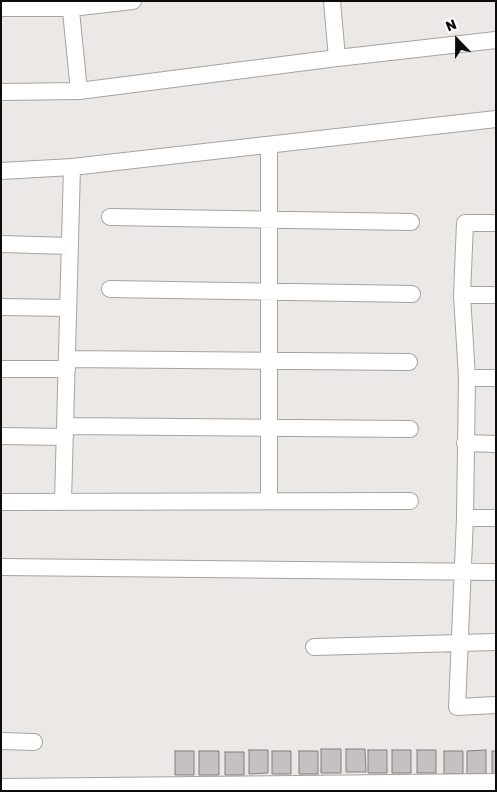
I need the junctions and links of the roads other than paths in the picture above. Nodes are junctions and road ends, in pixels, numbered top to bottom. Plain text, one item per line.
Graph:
1 (133, 1) edge
2 (332, 1) edge
3 (71, 4) edge
4 (1, 8) edge
5 (496, 40) edge
6 (337, 58) junction
7 (79, 91) junction
8 (1, 92) edge
9 (496, 120) edge
10 (269, 145) junction
11 (72, 167) junction
12 (1, 171) edge
13 (110, 217) dead end
14 (269, 220) junction
15 (411, 222) dead end
16 (496, 223) edge
17 (1, 244) edge
18 (70, 246) junction
19 (110, 289) dead end
20 (269, 292) junction
21 (412, 294) dead end
22 (462, 295) junction
23 (496, 295) edge
24 (1, 307) edge
25 (68, 308) junction
26 (269, 361) junction
27 (409, 362) dead end
28 (67, 364) junction
29 (1, 369) edge
30 (468, 378) junction
31 (496, 378) edge
32 (269, 428) junction
33 (410, 429) dead end
34 (65, 431) junction
35 (1, 436) edge
36 (465, 443) junction
37 (496, 444) edge
38 (63, 501) junction
39 (268, 501) junction
40 (1, 502) edge
41 (410, 502) dead end
42 (465, 518) junction
43 (496, 518) edge
44 (1, 567) edge
45 (463, 572) junction
46 (496, 572) edge
47 (496, 642) edge
48 (459, 643) junction
49 (314, 647) dead end
50 (496, 705) edge
51 (1, 741) edge
52 (34, 742) dead end
53 (496, 782) edge
54 (1, 787) edge
55 (198, 788) edge

1 - 3 street
2 - 6 street
3 - 4 street
3 - 7 street
5 - 6 street
6 - 7 street
7 - 8 street
9 - 10 street
10 - 11 street
10 - 14 street
11 - 12 street
11 - 18 street
13 - 14 street
14 - 15 street
14 - 20 street
16 - 22 street
17 - 18 street
18 - 25 street
19 - 20 street
20 - 21 street
20 - 26 street
22 - 23 street
22 - 30 street
24 - 25 street
25 - 28 street
26 - 27 street
26 - 28 street
26 - 32 street
28 - 29 street
28 - 34 street
30 - 31 street
30 - 36 street
32 - 33 street
32 - 34 street
32 - 39 street
34 - 35 street
34 - 38 street
36 - 37 street
36 - 42 street
38 - 39 street
38 - 40 street
39 - 41 street
42 - 43 street
42 - 45 street
44 - 45 street
45 - 46 street
45 - 48 street
47 - 48 street
48 - 49 street
48 - 50 street
51 - 52 street
53 - 55 street
54 - 55 street

